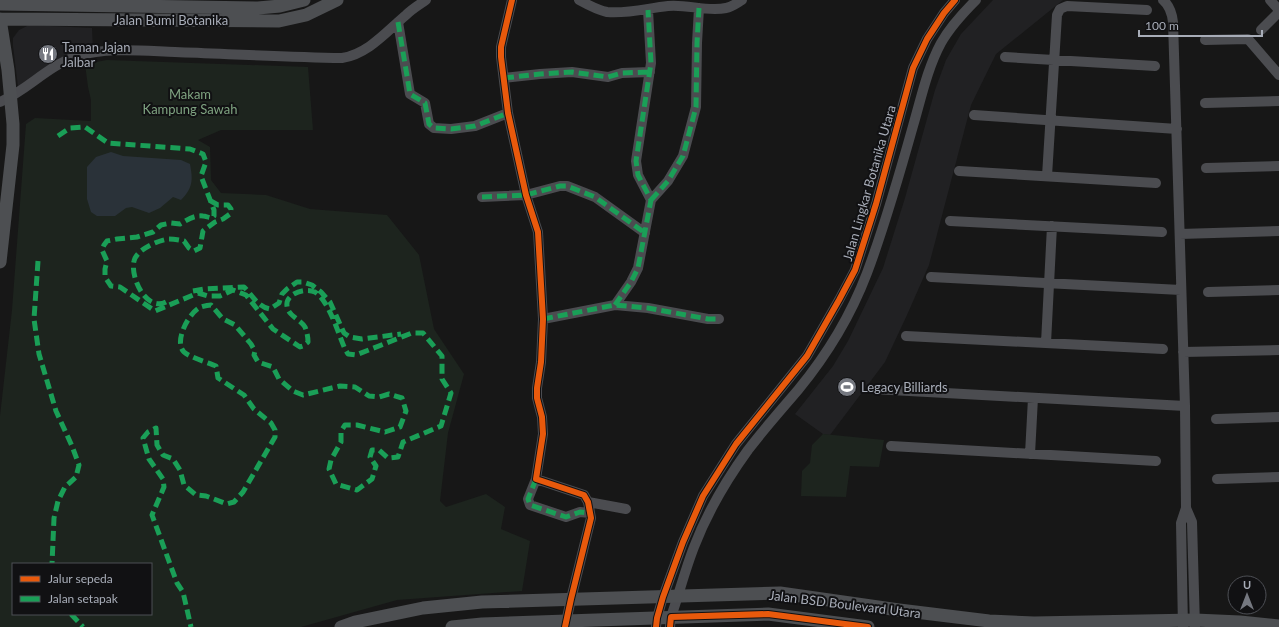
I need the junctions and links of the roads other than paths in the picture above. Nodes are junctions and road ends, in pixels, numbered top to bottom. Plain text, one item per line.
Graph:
1 (304, 0) edge
2 (337, 0) edge
3 (426, 0) edge
4 (512, 0) edge
5 (579, 0) edge
6 (742, 0) edge
7 (945, 0) edge
8 (955, 0) edge
9 (976, 0) edge
10 (1163, 0) edge
11 (1270, 0) edge
12 (0, 4) edge
13 (699, 8) junction
14 (648, 10) junction
15 (1147, 10) dead end
16 (1279, 11) edge
17 (944, 13) junction
18 (0, 19) edge
19 (398, 22) junction
20 (1261, 30) dead end
21 (1205, 40) dead end
22 (1004, 57) dead end
23 (1054, 60) junction
24 (1155, 66) dead end
25 (650, 72) junction
26 (1279, 75) edge
27 (504, 78) junction
28 (6, 100) edge
29 (1279, 100) edge
30 (1205, 103) dead end
31 (508, 113) junction
32 (974, 115) dead end
33 (1050, 120) junction
34 (1177, 129) junction
35 (1279, 166) edge
36 (1206, 168) dead end
37 (959, 171) dead end
38 (1047, 176) junction
39 (1156, 182) dead end
40 (526, 195) junction
41 (482, 197) dead end
42 (651, 200) junction
43 (950, 221) dead end
44 (869, 225) junction
45 (1052, 226) junction
46 (882, 229) junction
47 (1279, 230) edge
48 (1162, 232) dead end
49 (645, 233) junction
50 (1180, 234) junction
51 (0, 262) edge
52 (931, 277) dead end
53 (1049, 283) junction
54 (1181, 290) junction
55 (1279, 290) edge
56 (1208, 292) dead end
57 (615, 305) junction
58 (543, 319) junction
59 (719, 320) dead end
60 (906, 336) dead end
61 (1046, 343) junction
62 (1163, 349) dead end
63 (1279, 350) edge
64 (1183, 352) junction
65 (873, 389) dead end
66 (1033, 398) junction
67 (1185, 406) junction
68 (1279, 417) edge
69 (1216, 419) dead end
70 (891, 446) dead end
71 (1030, 454) junction
72 (1156, 460) dead end
73 (1279, 477) edge
74 (536, 479) junction
75 (1217, 479) dead end
76 (588, 502) junction
77 (1186, 508) junction
78 (626, 509) dead end
79 (590, 513) junction
80 (1181, 546) junction
81 (1193, 546) junction
82 (663, 597) junction
83 (678, 597) junction
84 (571, 599) junction
85 (619, 619) junction
86 (657, 622) edge
87 (671, 622) edge
88 (566, 624) edge
89 (1189, 624) edge
90 (1279, 626) edge
91 (341, 627) edge
92 (452, 627) edge
93 (634, 627) edge
94 (868, 627) edge

1 - 12 main road, Jalan Bumi Botanika
2 - 18 main road, Jalan Bumi Botanika
3 - 19 street
4 - 27 street
5 - 14 street
6 - 13 street
7 - 17 street
8 - 17 street, Jalan Lingkar Botanika Utara
9 - 46 street, Jalan Lingkar Botanika Utara
10 - 34 street
11 - 16 street
13 - 14 street
13 - 42 street
14 - 25 street
15 - 23 street
16 - 20 street
17 - 44 street, Jalan Lingkar Botanika Utara
18 - 28 main road
19 - 28 street
19 - 31 street
21 - 26 street
22 - 23 street
23 - 24 street
23 - 33 street
25 - 27 street
25 - 42 street
27 - 31 street
28 - 51 main road
29 - 30 street
31 - 40 street
32 - 33 street
33 - 34 street
33 - 38 street
34 - 50 street
35 - 36 street
37 - 38 street
38 - 39 street
40 - 41 street
40 - 49 street
40 - 58 street
42 - 49 street
43 - 45 street
44 - 46 street
44 - 82 street, Jalan Lingkar Botanika Utara
45 - 48 street
45 - 53 street
46 - 83 street, Jalan Lingkar Botanika Utara
47 - 50 street
49 - 57 street
50 - 54 street
52 - 53 street
53 - 54 street
53 - 61 street
54 - 64 street
55 - 56 street
57 - 58 street
57 - 59 street
58 - 74 street
60 - 61 street
61 - 62 street
63 - 64 street
64 - 67 street
65 - 66 street
66 - 67 street
66 - 71 street
67 - 77 street
68 - 69 street
70 - 71 street
71 - 72 street
73 - 75 street
74 - 76 street
74 - 79 street
76 - 78 street
76 - 79 street
77 - 80 street
77 - 81 street
79 - 84 street
80 - 81 street
80 - 89 street
81 - 89 street
82 - 83 main road, Jalan BSD Boulevard Utara
82 - 84 main road, Jalan BSD Boulevard Utara
82 - 86 street, Jalan Lingkar Botanika Utara
83 - 87 street, Jalan Lingkar Botanika Utara
83 - 89 main road, Jalan BSD Boulevard Utara
84 - 88 street
84 - 91 main road, Jalan BSD Boulevard Utara
85 - 86 main road, Jalan BSD Boulevard Utara
85 - 88 main road, Jalan BSD Boulevard Utara
85 - 93 street
86 - 87 main road, Jalan BSD Boulevard Utara
87 - 94 main road, Jalan BSD Boulevard Utara
88 - 92 main road, Jalan BSD Boulevard Utara
89 - 90 main road, Jalan BSD Boulevard Utara

